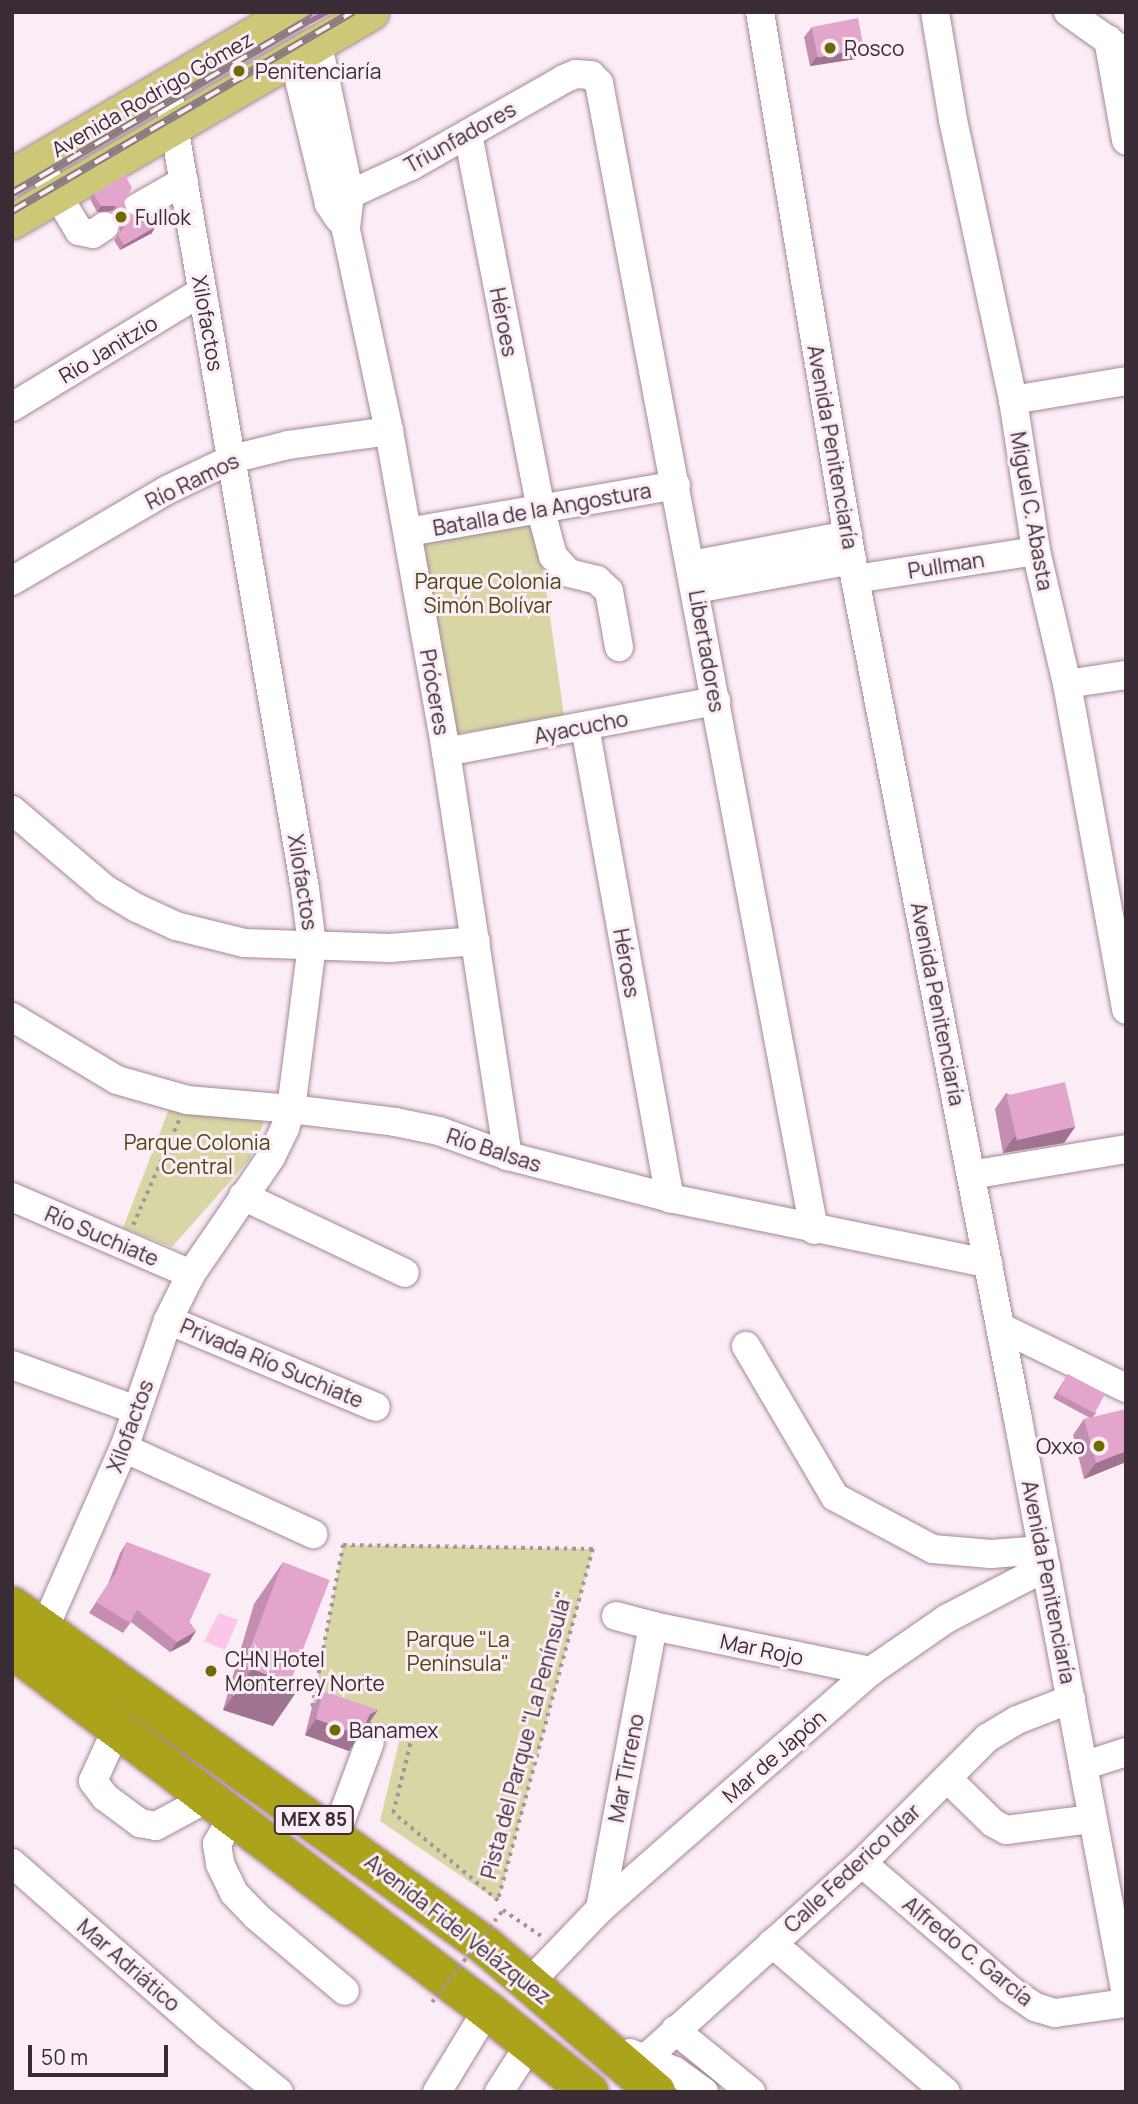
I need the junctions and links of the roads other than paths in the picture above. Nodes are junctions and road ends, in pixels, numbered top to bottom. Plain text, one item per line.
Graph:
1 (291, 12) edge
2 (371, 12) edge
3 (760, 12) edge
4 (935, 12) edge
5 (1068, 12) edge
6 (1117, 46) edge
7 (306, 52) junction
8 (591, 75) joint
9 (167, 85) junction
10 (174, 128) junction
11 (468, 134) junction
12 (1126, 139) edge
13 (20, 168) edge
14 (184, 181) junction
15 (339, 200) junction
16 (36, 207) edge
17 (137, 208) dead end
18 (105, 226) dead end
19 (203, 291) junction
20 (1126, 381) edge
21 (1013, 400) junction
22 (12, 407) edge
23 (389, 430) junction
24 (232, 459) junction
25 (676, 485) junction
26 (541, 511) junction
27 (408, 532) junction
28 (1036, 551) junction
29 (852, 558) junction
30 (693, 577) junction
31 (12, 581) edge
32 (618, 647) dead end
33 (1126, 675) edge
34 (1067, 684) junction
35 (716, 701) junction
36 (585, 727) junction
37 (446, 752) junction
38 (12, 810) edge
39 (476, 941) junction
40 (312, 945) junction
41 (1126, 1010) edge
42 (12, 1017) edge
43 (291, 1109) junction
44 (1126, 1149) edge
45 (508, 1156) junction
46 (971, 1175) junction
47 (243, 1196) junction
48 (12, 1197) edge
49 (670, 1198) junction
50 (814, 1230) junction
51 (988, 1263) junction
52 (405, 1273) dead end
53 (191, 1274) junction
54 (168, 1320) junction
55 (1000, 1326) junction
56 (746, 1346) dead end
57 (12, 1365) edge
58 (1126, 1388) edge
59 (376, 1407) dead end
60 (136, 1410) junction
61 (124, 1448) junction
62 (313, 1534) dead end
63 (1044, 1558) junction
64 (12, 1606) edge
65 (616, 1616) dead end
66 (653, 1626) junction
67 (44, 1629) junction
68 (12, 1649) edge
69 (871, 1671) junction
70 (1072, 1699) junction
71 (117, 1728) junction
72 (370, 1742) dead end
73 (1126, 1752) edge
74 (1083, 1766) junction
75 (947, 1778) junction
76 (221, 1807) junction
77 (1092, 1819) junction
78 (335, 1836) junction
79 (12, 1863) edge
80 (862, 1863) junction
81 (600, 1909) junction
82 (772, 1943) junction
83 (530, 1982) junction
84 (345, 1992) dead end
85 (1126, 1995) edge
86 (1126, 2003) edge
87 (487, 2010) junction
88 (675, 2030) junction
89 (530, 2044) junction
90 (651, 2075) edge
91 (279, 2092) edge
92 (438, 2092) edge
93 (499, 2092) edge
94 (589, 2092) edge
95 (704, 2092) edge
96 (751, 2092) edge
97 (946, 2092) edge

1 - 9 main road, Avenida Rodrigo Gómez
2 - 7 main road, Avenida Rodrigo Gómez
3 - 29 street, Avenida Penitenciaría
4 - 21 street, Miguel C. Abasta
5 - 6 street
6 - 12 street
7 - 10 main road, Avenida Rodrigo Gómez
7 - 15 street, Próceres
8 - 11 street, Triunfadores
8 - 25 street, Libertadores
9 - 10 street, Xilofactos
9 - 13 main road, Avenida Rodrigo Gómez
10 - 14 street, Xilofactos
10 - 16 main road, Avenida Rodrigo Gómez
11 - 15 street, Triunfadores
11 - 26 street, Héroes
13 - 16 street
14 - 17 street
14 - 19 street, Xilofactos
15 - 23 street, Próceres
16 - 18 street
19 - 22 street, Rio Janitzio
19 - 24 street, Xilofactos
20 - 21 street
21 - 28 street, Miguel C. Abasta
23 - 24 street, Río Ramos
23 - 27 street, Próceres
24 - 31 street, Río Ramos
24 - 40 street, Xilofactos
25 - 26 street, Batalla de la Angostura
25 - 30 street, Libertadores
26 - 27 street, Batalla de la Angostura
26 - 32 street, Héroes
27 - 37 street, Próceres
28 - 29 street, Pullman
28 - 34 street, Miguel C. Abasta
29 - 30 street, Pullman
29 - 46 street, Avenida Penitenciaría
30 - 35 street, Libertadores
33 - 34 street
34 - 41 street, Miguel C. Abasta
35 - 36 street, Ayacucho
35 - 50 street, Libertadores
36 - 37 street, Ayacucho
36 - 49 street, Héroes
37 - 39 street, Próceres
38 - 40 street
39 - 40 street
39 - 45 street, Próceres
40 - 43 street, Xilofactos
42 - 43 street, Río Balsas
43 - 45 street, Río Balsas
43 - 47 street, Xilofactos
44 - 46 street
45 - 49 street, Río Balsas
46 - 51 street, Avenida Penitenciaría
47 - 52 street
47 - 53 street, Xilofactos
48 - 53 street, Río Suchiate
49 - 50 street, Río Balsas
50 - 51 street, Río Balsas
51 - 55 street, Avenida Penitenciaría
53 - 54 street, Xilofactos
54 - 59 street, Privada Río Suchiate
54 - 60 street, Xilofactos
55 - 58 street
55 - 63 street, Avenida Penitenciaría
56 - 63 street
57 - 60 street
60 - 61 street, Xilofactos
61 - 62 street
61 - 67 street, Xilofactos
63 - 69 street, Mar de Japón
63 - 70 street, Avenida Penitenciaría
64 - 67 highway, Avenida Fidel Velázquez / MEX 85
65 - 66 street, Mar Rojo
66 - 69 street, Mar Rojo
66 - 81 street, Mar Tirreno
67 - 78 highway, Avenida Fidel Velázquez / MEX 85
68 - 71 highway, MEX 85
69 - 81 street, Mar de Japón
70 - 74 street, Avenida Penitenciaría
70 - 75 street, Calle Federico Idar
71 - 76 highway, MEX 85
71 - 76 street
72 - 78 street
73 - 74 street
74 - 77 street, Avenida Penitenciaría
75 - 77 street
75 - 80 street, Calle Federico Idar
76 - 84 street
76 - 87 highway, MEX 85
77 - 85 street, Avenida Penitenciaría
78 - 83 highway, Avenida Fidel Velázquez / MEX 85
79 - 91 street, Mar Adriático
80 - 82 street, Calle Federico Idar
80 - 86 street, Alfredo C. García
81 - 83 street, Mar de Japón
82 - 88 street, Calle Federico Idar
82 - 97 street
83 - 90 highway, Avenida Fidel Velázquez / MEX 85
87 - 89 highway, MEX 85
87 - 92 street
88 - 90 street, Calle Federico Idar
88 - 96 street
89 - 93 street
89 - 94 highway, MEX 85
90 - 95 street

